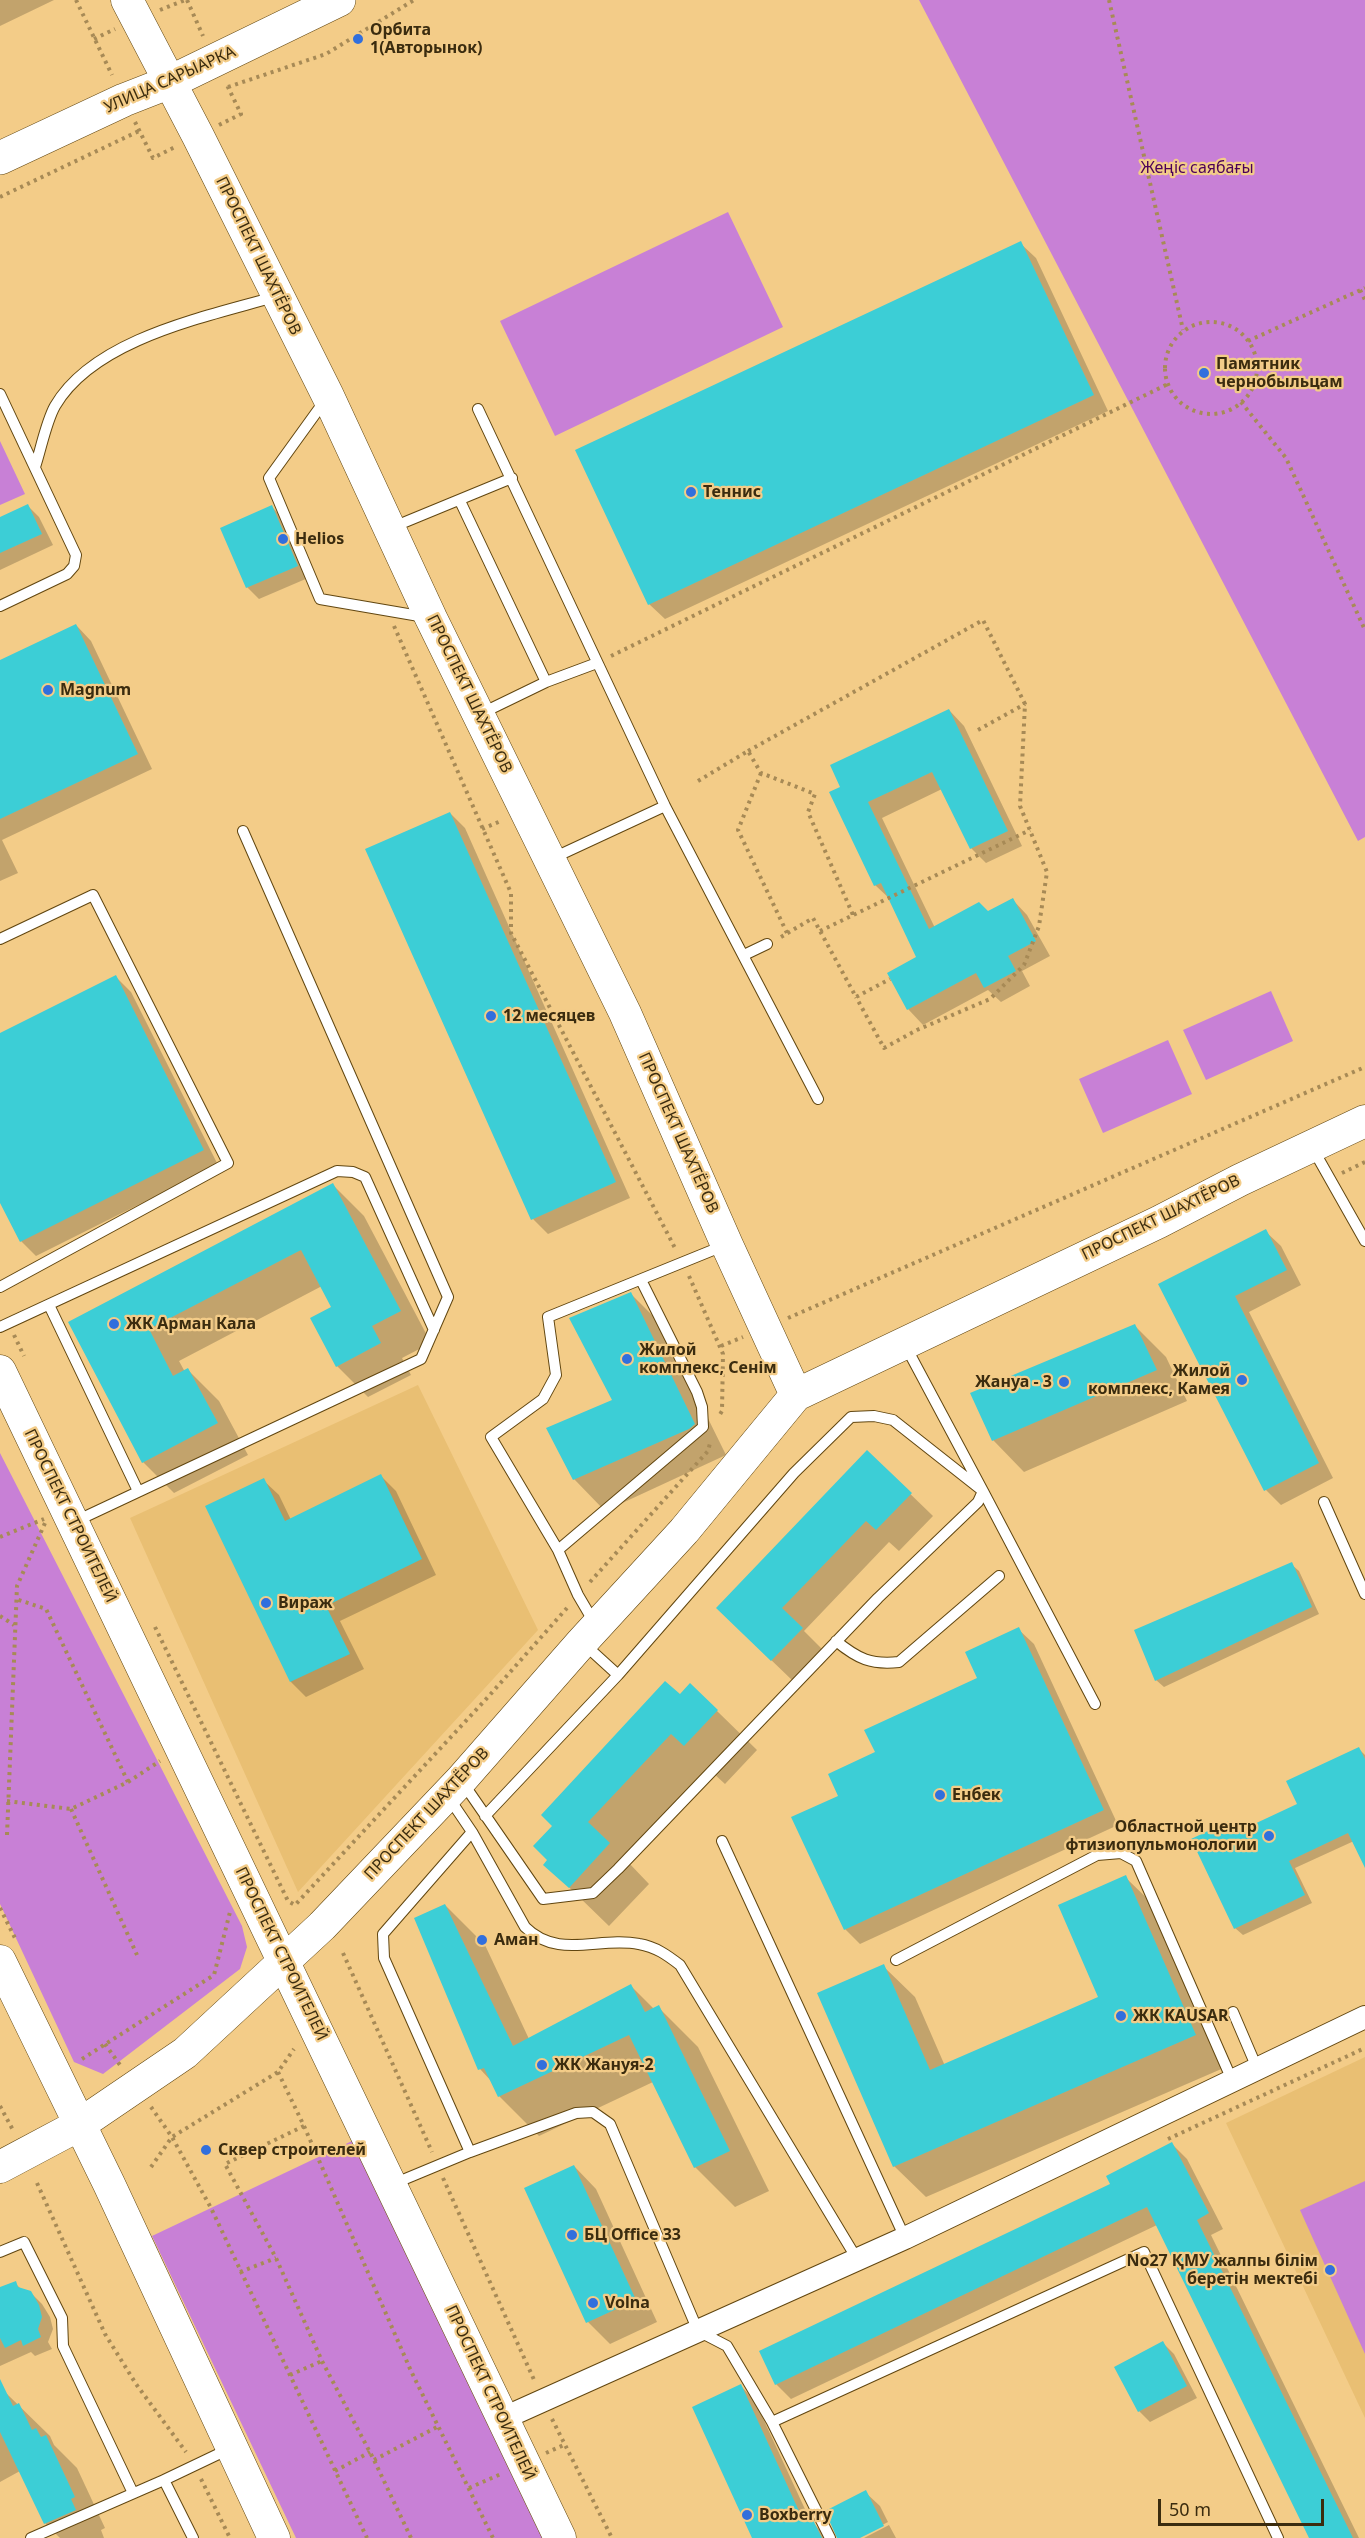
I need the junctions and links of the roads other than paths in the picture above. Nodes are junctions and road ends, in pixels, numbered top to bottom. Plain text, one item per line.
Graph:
1 (128, 0) edge
2 (339, 0) edge
3 (170, 82) junction
4 (0, 158) edge
5 (278, 296) junction
6 (0, 394) edge
7 (328, 396) junction
8 (478, 409) dead end
9 (35, 467) junction
10 (512, 478) junction
11 (460, 501) junction
12 (390, 528) junction
13 (0, 606) edge
14 (431, 618) junction
15 (597, 663) junction
16 (546, 682) junction
17 (480, 714) junction
18 (665, 806) junction
19 (243, 831) dead end
20 (550, 859) junction
21 (0, 939) edge
22 (767, 944) road end
23 (744, 955) junction
24 (818, 1099) dead end
25 (1365, 1120) edge
26 (1311, 1146) junction
27 (1365, 1241) edge
28 (727, 1245) junction
29 (642, 1280) junction
30 (0, 1287) edge
31 (49, 1305) junction
32 (4, 1325) edge
33 (434, 1330) junction
34 (904, 1342) junction
35 (14, 1368) edge
36 (796, 1395) junction
37 (138, 1491) junction
38 (983, 1491) junction
39 (1324, 1502) dead end
40 (73, 1522) junction
41 (558, 1550) junction
42 (999, 1576) dead end
43 (1365, 1594) edge
44 (589, 1634) junction
45 (836, 1641) junction
46 (618, 1675) junction
47 (1095, 1704) dead end
48 (454, 1787) junction
49 (485, 1816) junction
50 (472, 1832) junction
51 (722, 1841) dead end
52 (896, 1959) dead end
53 (0, 1961) edge
54 (284, 1962) junction
55 (1233, 2012) dead end
56 (1365, 2017) edge
57 (1257, 2068) junction
58 (1232, 2080) junction
59 (79, 2124) junction
60 (470, 2152) junction
61 (0, 2167) edge
62 (389, 2186) junction
63 (905, 2238) junction
64 (0, 2252) edge
65 (857, 2259) junction
66 (698, 2331) junction
67 (504, 2418) junction
68 (772, 2422) junction
69 (232, 2448) junction
70 (164, 2480) junction
71 (133, 2493) junction
72 (31, 2538) edge
73 (193, 2538) edge
74 (274, 2538) edge
75 (560, 2538) edge
76 (830, 2538) edge
77 (1278, 2538) edge

1 - 3 main road, ПРОСПЕКТ ШАХТЁРОВ
2 - 3 main road, УЛИЦА САРЫАРКА
3 - 4 main road, УЛИЦА САРЫАРКА
3 - 5 main road, ПРОСПЕКТ ШАХТЁРОВ
5 - 7 main road, ПРОСПЕКТ ШАХТЁРОВ
5 - 9 lane
6 - 9 lane
7 - 12 main road, ПРОСПЕКТ ШАХТЁРОВ
7 - 14 lane
8 - 10 lane
9 - 13 lane
10 - 11 lane
10 - 15 lane
11 - 12 lane
11 - 16 lane
12 - 14 main road, ПРОСПЕКТ ШАХТЁРОВ
14 - 17 main road, ПРОСПЕКТ ШАХТЁРОВ
15 - 16 lane
15 - 18 lane
16 - 17 lane
17 - 20 main road, ПРОСПЕКТ ШАХТЁРОВ
18 - 20 lane
18 - 23 lane
19 - 33 lane
20 - 28 main road, ПРОСПЕКТ ШАХТЁРОВ
21 - 30 lane
22 - 23 lane
23 - 24 lane
25 - 26 main road, ПРОСПЕКТ ШАХТЁРОВ
26 - 27 lane
26 - 34 main road, ПРОСПЕКТ ШАХТЁРОВ
28 - 29 lane
28 - 36 main road, ПРОСПЕКТ ШАХТЁРОВ
29 - 41 lane
29 - 41 lane
31 - 32 lane
31 - 33 lane
31 - 37 lane
33 - 37 lane
34 - 36 main road, ПРОСПЕКТ ШАХТЁРОВ
34 - 38 lane
35 - 40 main road, ПРОСПЕКТ СТРОИТЕЛЕЙ
36 - 44 main road, ПРОСПЕКТ ШАХТЁРОВ
37 - 40 lane
38 - 45 lane
38 - 46 lane
38 - 47 lane
39 - 43 lane
40 - 54 main road, ПРОСПЕКТ СТРОИТЕЛЕЙ
41 - 44 lane
42 - 45 lane
44 - 46 lane
44 - 48 main road, ПРОСПЕКТ ШАХТЁРОВ
45 - 49 lane
46 - 49 lane
48 - 49 lane
48 - 50 lane
48 - 54 main road, ПРОСПЕКТ ШАХТЁРОВ
50 - 60 lane
50 - 65 lane
51 - 63 lane
52 - 58 lane
53 - 59 main road
54 - 59 main road, ПРОСПЕКТ ШАХТЁРОВ
54 - 62 main road, ПРОСПЕКТ СТРОИТЕЛЕЙ
55 - 57 lane
56 - 57 street
57 - 58 street
58 - 63 street
59 - 61 main road, ПРОСПЕКТ ШАХТЁРОВ
59 - 69 main road
60 - 62 lane
60 - 66 lane
62 - 67 main road, ПРОСПЕКТ СТРОИТЕЛЕЙ
63 - 65 street
64 - 71 lane
65 - 66 street
66 - 67 street
66 - 68 lane
67 - 75 main road, ПРОСПЕКТ СТРОИТЕЛЕЙ
68 - 76 lane
68 - 77 lane
69 - 70 lane
69 - 74 main road
70 - 71 lane
70 - 73 lane
71 - 72 lane

